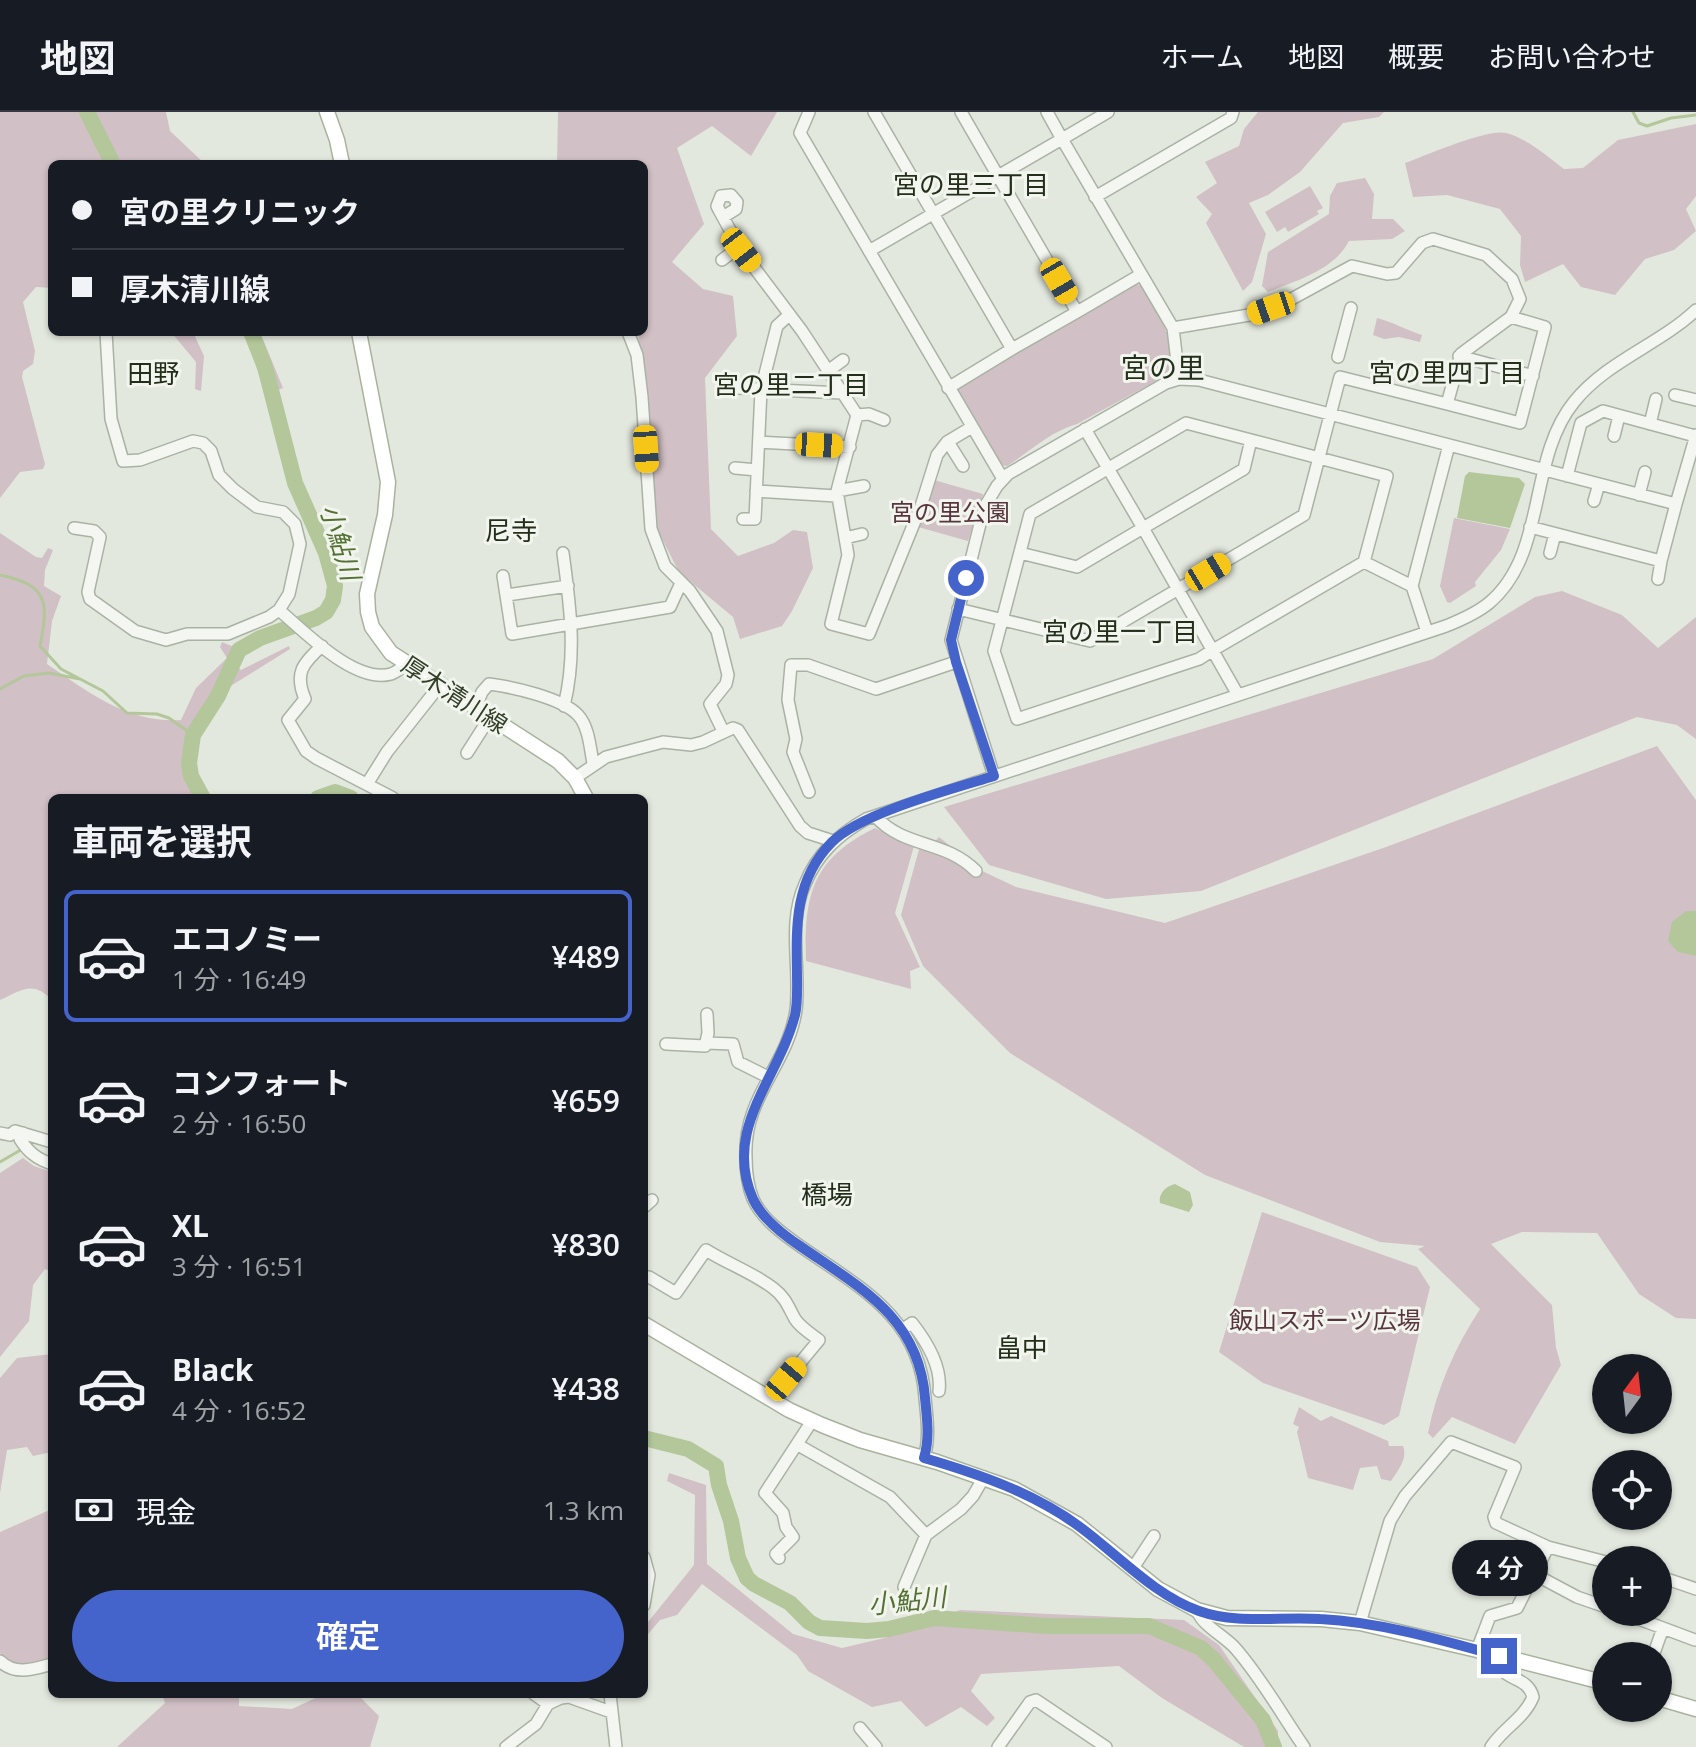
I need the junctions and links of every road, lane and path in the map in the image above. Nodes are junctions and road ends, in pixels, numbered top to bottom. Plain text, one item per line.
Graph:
1 (327, 112) edge
2 (809, 112) edge
3 (874, 112) edge
4 (961, 112) edge
5 (1047, 112) edge
6 (1108, 112) edge
7 (1233, 112) edge
8 (1062, 139) junction
9 (341, 160) edge
10 (998, 176) junction
11 (1095, 197) junction
12 (934, 214) junction
13 (723, 217) dead end
14 (739, 247) junction
15 (869, 251) junction
16 (722, 260) dead end
17 (1140, 275) junction
18 (783, 282) dead end
19 (772, 291) junction
20 (1351, 308) dead end
21 (1696, 310) edge
22 (1077, 312) junction
23 (789, 315) junction
24 (1511, 317) junction
25 (814, 323) dead end
26 (1173, 328) junction
27 (802, 331) junction
28 (106, 336) edge
29 (360, 336) edge
30 (630, 336) edge
31 (1012, 349) junction
32 (1459, 356) junction
33 (1338, 357) dead end
34 (843, 360) dead end
35 (828, 371) junction
36 (1533, 376) junction
37 (1179, 379) junction
38 (738, 388) dead end
39 (948, 388) junction
40 (761, 390) junction
41 (842, 393) junction
42 (1675, 395) dead end
43 (1656, 399) dead end
44 (1696, 400) edge
45 (1447, 404) junction
46 (1329, 414) junction
47 (857, 415) junction
48 (1619, 416) junction
49 (884, 420) dead end
50 (1650, 424) junction
51 (972, 427) junction
52 (1085, 429) junction
53 (1695, 435) edge
54 (1614, 436) dead end
55 (1251, 440) junction
56 (759, 442) junction
57 (948, 442) junction
58 (1449, 445) junction
59 (850, 447) junction
60 (1319, 458) junction
61 (963, 466) dead end
62 (735, 468) dead end
63 (1107, 468) junction
64 (757, 470) junction
65 (1544, 470) junction
66 (1645, 472) dead end
67 (1567, 476) junction
68 (1003, 479) junction
69 (1599, 484) junction
70 (864, 486) dead end
71 (756, 491) junction
72 (837, 493) junction
73 (1639, 495) junction
74 (1594, 501) dead end
75 (1676, 504) junction
76 (743, 519) dead end
77 (1530, 527) junction
78 (74, 528) dead end
79 (1143, 528) junction
80 (862, 534) dead end
81 (1555, 534) junction
82 (845, 538) junction
83 (563, 553) dead end
84 (1020, 553) junction
85 (1550, 553) dead end
86 (1661, 561) junction
87 (1364, 562) junction
88 (503, 576) dead end
89 (1658, 579) dead end
90 (681, 583) junction
91 (568, 586) junction
92 (1412, 586) junction
93 (1177, 590) junction
94 (507, 595) junction
95 (958, 609) junction
96 (281, 612) junction
97 (1002, 620) junction
98 (572, 624) junction
99 (1427, 632) junction
100 (321, 645) junction
101 (1213, 650) junction
102 (956, 662) junction
103 (407, 664) junction
104 (440, 685) junction
105 (1238, 695) junction
106 (564, 706) junction
107 (476, 707) junction
108 (490, 717) junction
109 (723, 731) junction
110 (467, 753) dead end
111 (593, 763) junction
112 (994, 776) junction
113 (575, 778) junction
114 (367, 784) junction
115 (809, 792) dead end
116 (386, 794) edge
117 (584, 794) edge
118 (875, 816) junction
119 (833, 841) junction
120 (976, 871) dead end
121 (707, 1014) dead end
122 (706, 1043) junction
123 (666, 1044) dead end
124 (768, 1077) junction
125 (0, 1133) edge
126 (23, 1133) junction
127 (48, 1141) edge
128 (48, 1163) edge
129 (648, 1277) edge
130 (648, 1326) edge
131 (903, 1329) junction
132 (939, 1391) dead end
133 (770, 1399) junction
134 (812, 1421) junction
135 (798, 1445) junction
136 (924, 1458) junction
137 (984, 1477) junction
138 (926, 1535) junction
139 (1154, 1536) dead end
140 (1548, 1547) junction
141 (776, 1554) dead end
142 (1592, 1558) edge
143 (1133, 1568) junction
144 (1534, 1574) junction
145 (1672, 1581) edge
146 (904, 1587) dead end
147 (1696, 1589) edge
148 (1592, 1602) edge
149 (1197, 1610) junction
150 (1360, 1623) junction
151 (1658, 1626) edge
152 (1663, 1628) junction
153 (1695, 1640) edge
154 (1658, 1642) edge
155 (1477, 1650) junction
156 (0, 1661) edge
157 (1500, 1663) junction
158 (48, 1665) edge
159 (1592, 1680) edge
160 (540, 1698) edge
161 (561, 1698) edge
162 (572, 1698) edge
163 (610, 1698) edge
164 (1672, 1702) edge
165 (548, 1704) junction
166 (1696, 1709) edge
167 (611, 1712) junction
168 (860, 1728) dead end
169 (506, 1747) edge
170 (616, 1747) edge
171 (876, 1747) edge
172 (998, 1747) edge
173 (1106, 1747) edge
174 (1304, 1747) edge
175 (1491, 1747) edge

1 - 9 main road
2 - 15 street
3 - 12 street
4 - 10 street
5 - 8 street
6 - 8 street
7 - 11 street
8 - 10 street
8 - 11 street
10 - 12 street
10 - 22 street
11 - 17 street
12 - 15 street
12 - 31 street
13 - 14 street
14 - 16 street
14 - 19 street
15 - 39 street
17 - 22 street
17 - 26 street
18 - 19 street
19 - 23 street
20 - 33 street
21 - 65 street
22 - 31 street
23 - 27 street
23 - 40 street
24 - 26 street
24 - 32 street
24 - 36 street
25 - 27 street
26 - 37 street
27 - 35 street
28 - 96 street
29 - 103 main road, 厚木清川線
30 - 90 street
31 - 39 street
32 - 36 street
32 - 45 street
34 - 35 street
35 - 41 street
36 - 45 street
37 - 46 street
37 - 52 street
38 - 40 street
39 - 51 street
40 - 41 street
40 - 56 street
41 - 47 street
42 - 44 street
43 - 50 street
45 - 46 street
46 - 58 street
46 - 60 street
47 - 49 street
47 - 59 street
48 - 50 street
48 - 54 street
48 - 67 street
50 - 53 street
51 - 57 street
51 - 68 street
52 - 63 street
52 - 68 street
53 - 75 street
55 - 60 street
55 - 63 street
55 - 79 street
56 - 59 street
56 - 64 street
57 - 61 street
57 - 82 street
58 - 65 street
58 - 92 street
59 - 72 street
60 - 87 street
60 - 93 street
62 - 64 street
63 - 79 street
63 - 84 street
64 - 71 street
65 - 67 street
65 - 77 street
66 - 73 street
67 - 69 street
68 - 95 street
69 - 73 street
69 - 74 street
70 - 72 street
71 - 72 street
71 - 76 street
72 - 82 street
73 - 75 street
75 - 86 street
77 - 81 street
77 - 99 street
78 - 96 street
79 - 84 street
79 - 93 street
80 - 82 street
81 - 85 street
81 - 86 street
83 - 91 street
84 - 97 street
86 - 89 street
87 - 92 street
87 - 101 street
88 - 94 street
90 - 98 street
90 - 109 street
91 - 94 street
91 - 98 street
92 - 99 street
93 - 97 street
93 - 101 street
94 - 98 street
95 - 97 street
95 - 102 street
96 - 100 street
97 - 101 street
98 - 106 street
99 - 105 street
100 - 103 street
100 - 114 street
101 - 105 street
102 - 112 street
102 - 115 street
103 - 104 main road, 厚木清川線
104 - 107 main road, 厚木清川線
104 - 114 street
105 - 112 street
106 - 107 street
106 - 111 street
107 - 108 main road, 厚木清川線
108 - 110 street
108 - 113 main road, 厚木清川線
109 - 111 street
109 - 119 street
111 - 113 street
112 - 118 street
113 - 117 main road, 厚木清川線
114 - 116 street
118 - 119 street
118 - 120 street
119 - 124 street
121 - 122 street
122 - 123 street
122 - 124 street
124 - 131 street
125 - 126 street
126 - 127 street
126 - 128 street
129 - 133 street
130 - 133 main road
131 - 132 street
131 - 136 street
133 - 134 main road
134 - 135 street
134 - 136 main road
135 - 138 street
135 - 141 street
136 - 137 main road
137 - 138 street
137 - 143 main road
138 - 146 street
139 - 143 street
140 - 142 street
140 - 144 street
140 - 150 street
143 - 149 main road
144 - 148 street
144 - 155 street
145 - 147 street
149 - 150 main road
149 - 174 street
150 - 155 main road
151 - 152 street
152 - 153 street
152 - 154 street
155 - 157 main road
156 - 158 street
157 - 159 main road
157 - 175 street
160 - 165 street
161 - 165 street
162 - 167 street
163 - 167 street
164 - 166 main road
165 - 169 street
167 - 170 street
168 - 171 street
172 - 173 street

